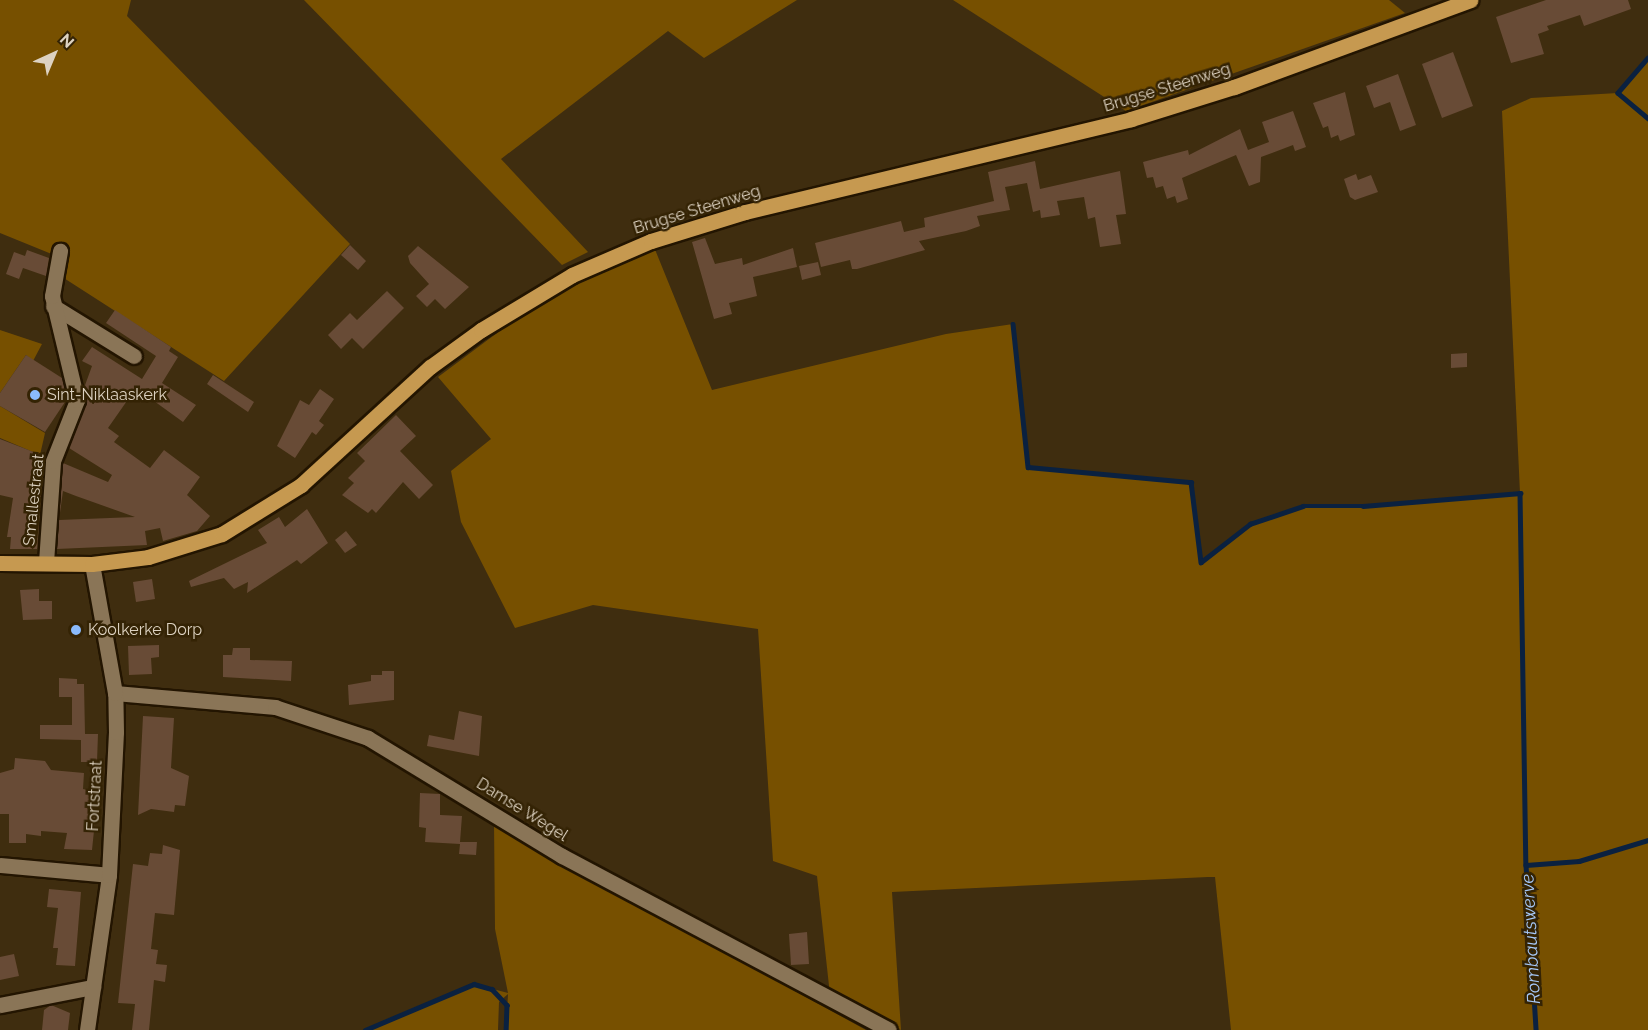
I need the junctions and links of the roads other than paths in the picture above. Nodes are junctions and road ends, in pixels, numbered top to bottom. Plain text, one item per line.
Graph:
1 (1470, 0) edge
2 (60, 251) dead end
3 (53, 306) junction
4 (134, 356) dead end
5 (46, 562) junction
6 (0, 563) edge
7 (92, 564) junction
8 (115, 693) junction
9 (0, 865) edge
10 (108, 875) junction
11 (93, 987) junction
12 (0, 1005) edge
13 (87, 1030) edge
14 (889, 1030) edge

1 - 7 main road, Brugse Steenweg
2 - 3 street, Smallestraat
3 - 4 street
3 - 5 street, Smallestraat
5 - 6 main road, Brugse Steenweg
5 - 7 main road, Brugse Steenweg
7 - 8 street, Fortstraat
8 - 10 street, Fortstraat
8 - 14 street, Damse Wegel
9 - 10 street
10 - 11 street, Fortstraat
11 - 12 street
11 - 13 street, Fortstraat

